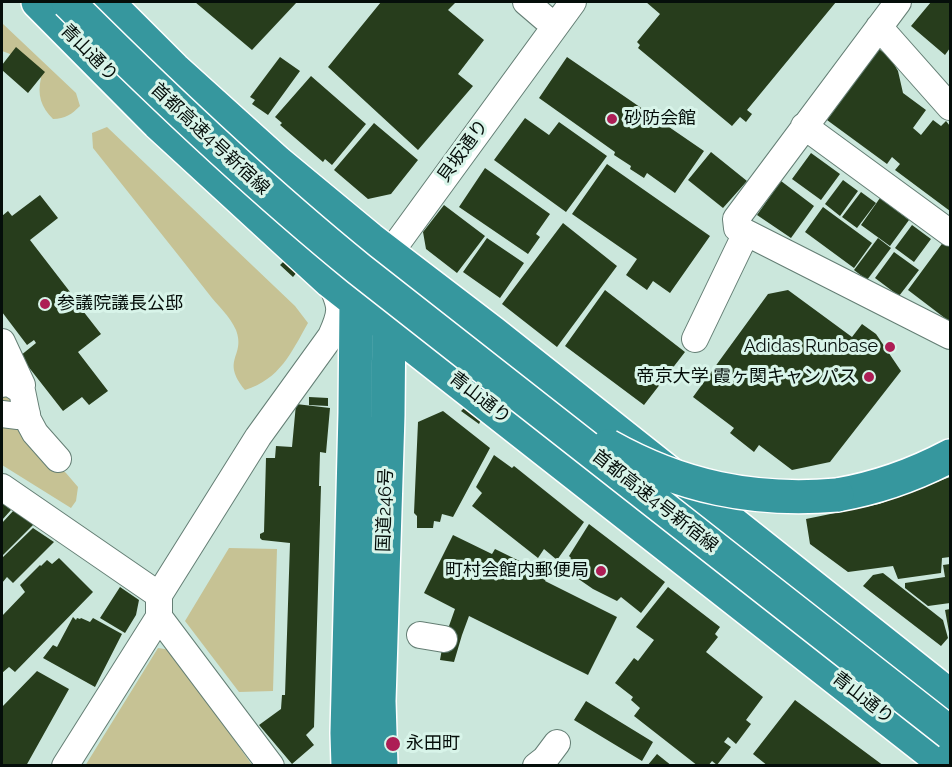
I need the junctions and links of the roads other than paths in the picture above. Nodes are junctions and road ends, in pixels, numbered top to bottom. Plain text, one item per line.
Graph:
1 (38, 2) edge
2 (68, 2) edge
3 (107, 2) edge
4 (526, 2) edge
5 (573, 2) edge
6 (898, 2) edge
7 (554, 26) junction
8 (879, 27) junction
9 (951, 107) edge
10 (804, 126) junction
11 (746, 233) junction
12 (951, 233) edge
13 (388, 254) junction
14 (345, 275) junction
15 (356, 302) junction
16 (390, 328) junction
17 (951, 336) edge
18 (695, 339) dead end
19 (2, 342) edge
20 (19, 383) edge
21 (2, 414) edge
22 (27, 414) junction
23 (951, 456) edge
24 (58, 459) dead end
25 (2, 487) edge
26 (159, 606) junction
27 (349, 634) junction
28 (381, 635) junction
29 (951, 696) edge
30 (951, 733) edge
31 (558, 743) dead end
32 (65, 765) edge
33 (271, 765) edge
34 (348, 765) edge
35 (381, 765) edge
36 (536, 765) edge
37 (948, 765) edge

1 - 14 highway, 青山通り
2 - 14 highway, 首都高速4号新宿線, bridge
3 - 13 highway
4 - 7 street
5 - 7 street, 貝坂通り
6 - 8 street
7 - 13 street, 貝坂通り
8 - 9 street
8 - 10 street
10 - 11 street
10 - 12 street
11 - 17 street
11 - 18 street
13 - 15 street, 貝坂通り
13 - 16 highway, 国道246号
13 - 29 highway
14 - 15 highway, 青山通り
14 - 23 highway, 首都高速4号新宿線, bridge
14 - 26 street
14 - 30 highway, 首都高速4号新宿線, bridge
15 - 16 highway, 青山通り
15 - 27 highway, 国道246号
16 - 28 highway, 国道246号
16 - 37 highway, 青山通り
19 - 20 street
20 - 22 street
21 - 22 street
22 - 24 street
25 - 26 street
26 - 32 street
26 - 33 street
27 - 28 street
27 - 34 highway, 国道246号
28 - 35 highway, 国道246号
31 - 36 street

